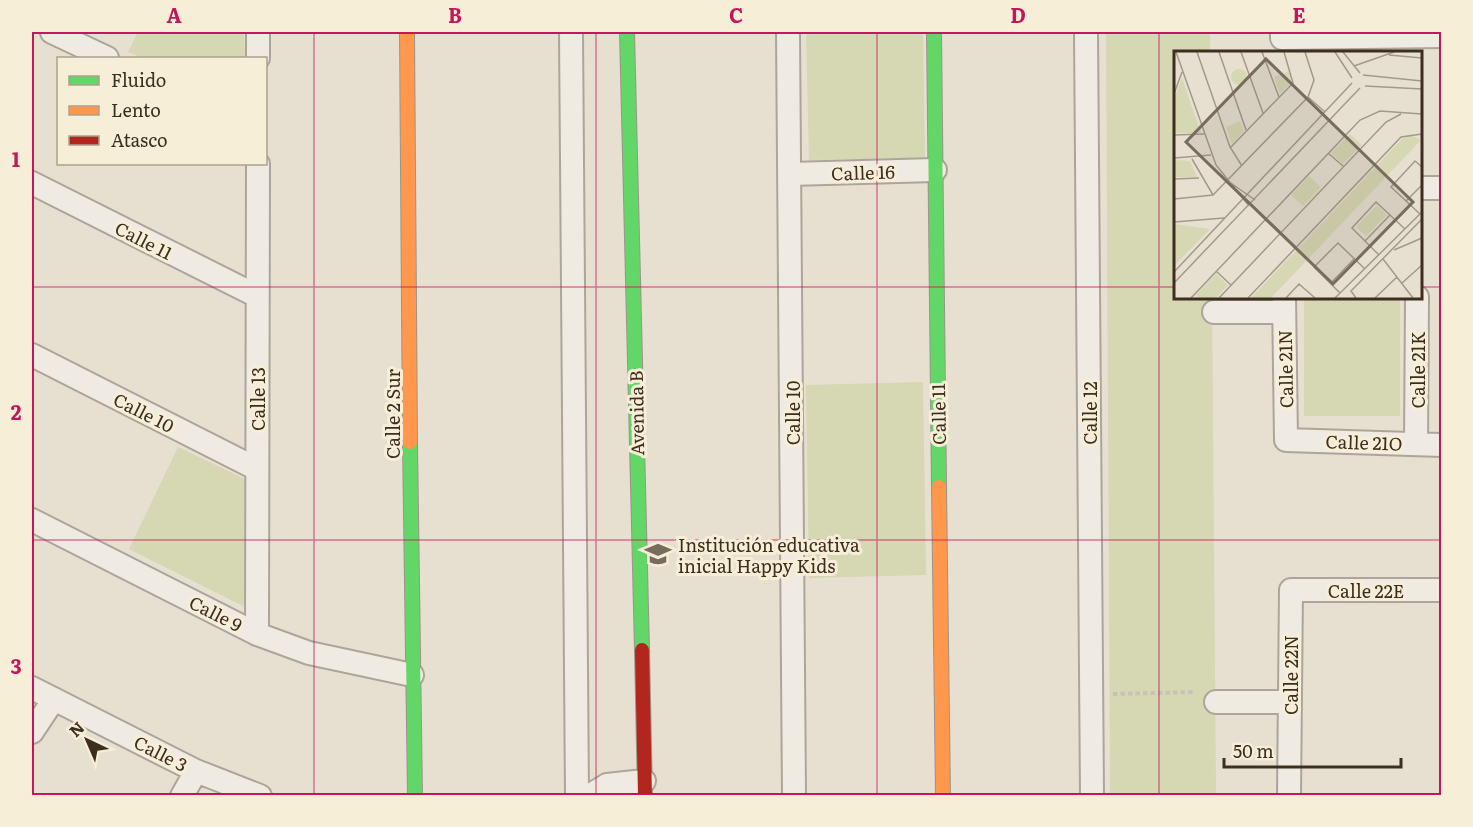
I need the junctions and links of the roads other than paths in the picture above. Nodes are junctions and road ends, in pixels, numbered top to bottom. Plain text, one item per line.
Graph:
1 (52, 32) edge
2 (258, 32) edge
3 (407, 32) edge
4 (572, 32) edge
5 (627, 32) edge
6 (788, 32) edge
7 (934, 32) edge
8 (1086, 32) edge
9 (1434, 34) edge
10 (1282, 35) edge
11 (105, 57) edge
12 (258, 57) edge
13 (258, 165) edge
14 (935, 170) junction
15 (790, 174) junction
16 (32, 183) edge
17 (1422, 188) edge
18 (1442, 188) edge
19 (257, 296) junction
20 (1417, 298) edge
21 (1284, 304) edge
22 (1214, 312) dead end
23 (32, 355) edge
24 (1286, 440) joint
25 (1416, 444) junction
26 (1442, 445) edge
27 (257, 469) junction
28 (32, 520) edge
29 (1290, 590) joint
30 (1442, 590) edge
31 (257, 634) junction
32 (412, 675) junction
33 (32, 688) edge
34 (1211, 697) road end
35 (54, 699) junction
36 (1290, 702) junction
37 (32, 732) edge
38 (196, 771) junction
39 (644, 788) edge
40 (182, 795) edge
41 (260, 795) edge
42 (415, 795) edge
43 (577, 795) edge
44 (589, 795) edge
45 (794, 795) edge
46 (942, 795) edge
47 (1092, 795) edge
48 (1289, 795) edge

1 - 11 street
2 - 12 street
3 - 32 street, Calle 2 Sur
4 - 43 street
5 - 39 street, Avenida B
6 - 15 street, Calle 10
7 - 14 street, Calle 11
8 - 47 street, Calle 12
9 - 10 street
13 - 19 street, Calle 13
14 - 15 street, Calle 16
14 - 46 street, Calle 11
15 - 45 street, Calle 10
16 - 19 street, Calle 11
17 - 18 street
19 - 27 street, Calle 13
20 - 25 street, Calle 21K
21 - 22 street
21 - 24 street, Calle 21N
23 - 27 street, Calle 10
24 - 25 street, Calle 21O
25 - 26 street, Calle 21O
27 - 31 street, Calle 13
28 - 31 street, Calle 9
29 - 30 street, Calle 22E
29 - 36 street, Calle 22N
31 - 32 street, Calle 9
32 - 42 street, Calle 2 Sur
33 - 35 street, Calle 3
34 - 36 street
35 - 37 street
35 - 38 street, Calle 3
36 - 48 street, Calle 22N
38 - 40 street
38 - 41 street, Calle 3
39 - 44 street

